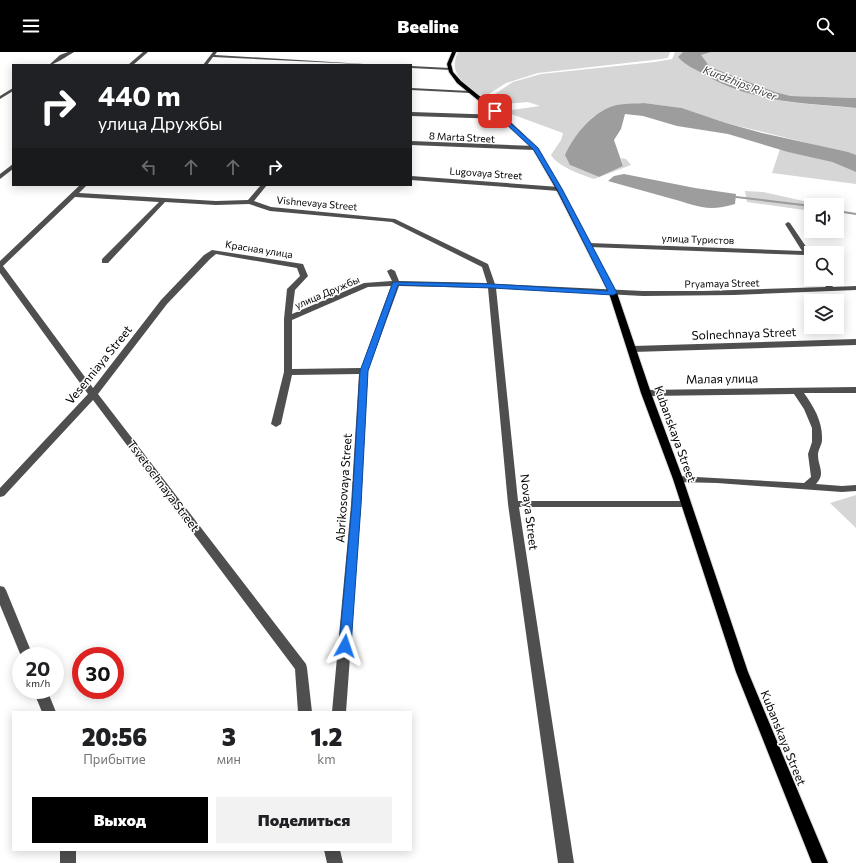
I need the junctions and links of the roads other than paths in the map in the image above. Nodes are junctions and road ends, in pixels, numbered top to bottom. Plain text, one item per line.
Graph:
1 (72, 52) edge
2 (146, 52) edge
3 (454, 52) edge
4 (213, 54) edge
5 (52, 64) edge
6 (131, 64) edge
7 (206, 64) edge
8 (363, 64) edge
9 (412, 67) edge
10 (450, 69) junction
11 (412, 88) edge
12 (12, 90) edge
13 (470, 92) junction
14 (0, 98) edge
15 (412, 114) edge
16 (502, 117) junction
17 (412, 143) edge
18 (535, 148) junction
19 (12, 167) edge
20 (0, 177) edge
21 (412, 178) edge
22 (83, 186) edge
23 (263, 186) edge
24 (559, 189) junction
25 (74, 195) junction
26 (163, 201) junction
27 (250, 202) junction
28 (393, 220) joint
29 (788, 224) dead end
30 (589, 245) junction
31 (804, 248) edge
32 (215, 252) joint
33 (804, 256) edge
34 (105, 262) dead end
35 (0, 265) edge
36 (0, 268) edge
37 (391, 271) dead end
38 (396, 283) junction
39 (492, 286) junction
40 (829, 286) edge
41 (856, 288) edge
42 (831, 289) junction
43 (613, 293) junction
44 (288, 319) junction
45 (856, 342) edge
46 (633, 349) junction
47 (364, 371) junction
48 (288, 372) junction
49 (856, 390) edge
50 (797, 391) junction
51 (646, 393) junction
52 (93, 394) junction
53 (276, 424) dead end
54 (678, 479) junction
55 (807, 486) junction
56 (856, 488) edge
57 (0, 494) edge
58 (513, 504) junction
59 (686, 504) junction
60 (0, 590) edge
61 (23, 647) edge
62 (44, 699) edge
63 (49, 711) edge
64 (305, 711) edge
65 (339, 711) edge
66 (68, 851) edge
67 (332, 851) edge
68 (68, 863) edge
69 (335, 863) edge
70 (566, 863) edge
71 (820, 863) edge

1 - 5 street
2 - 6 street
3 - 10 main road
4 - 7 street
4 - 8 street
9 - 10 street
10 - 13 main road, Kubanskaya Street
11 - 13 street
12 - 14 street
13 - 16 main road, Kubanskaya Street
15 - 16 street
16 - 18 main road, Kubanskaya Street
17 - 18 street, 8 Marta Street
18 - 24 main road, Kubanskaya Street
19 - 20 street
21 - 24 street, Lugovaya Street
22 - 25 street
23 - 27 street
24 - 30 main road, Kubanskaya Street
25 - 26 street, Vishnevaya Street
25 - 35 street
26 - 27 street, Vishnevaya Street
26 - 34 street
27 - 28 street, Vishnevaya Street
28 - 39 street, Novaya Street
29 - 31 street
30 - 33 street, улица Туристов
30 - 43 main road, Kubanskaya Street
32 - 44 street, Красная улица
32 - 52 street, Vesenniaya Street
36 - 52 street, Tsvetochnaya Street
37 - 38 street
38 - 39 street, улица Дружбы
38 - 44 street, улица Дружбы
38 - 47 street, Abrikosovaya Street
39 - 43 street, улица Дружбы
39 - 58 street, Novaya Street
40 - 42 street
41 - 42 street, Pryamaya Street
42 - 43 street, Pryamaya Street
43 - 46 main road, Kubanskaya Street
44 - 48 street
45 - 46 street, Solnechnaya Street
46 - 51 main road, Kubanskaya Street
47 - 48 street
47 - 65 street, Abrikosovaya Street
48 - 53 street
49 - 50 street, Малая улица
50 - 51 street, Малая улица
50 - 55 street
51 - 54 main road, Kubanskaya Street
52 - 57 street, Vesenniaya Street
52 - 64 street, Tsvetochnaya Street
54 - 55 street
54 - 59 main road, Kubanskaya Street
55 - 56 street
58 - 59 street
58 - 70 street, Novaya Street
59 - 71 main road, Kubanskaya Street
60 - 61 street
62 - 63 street
66 - 68 street
67 - 69 street

